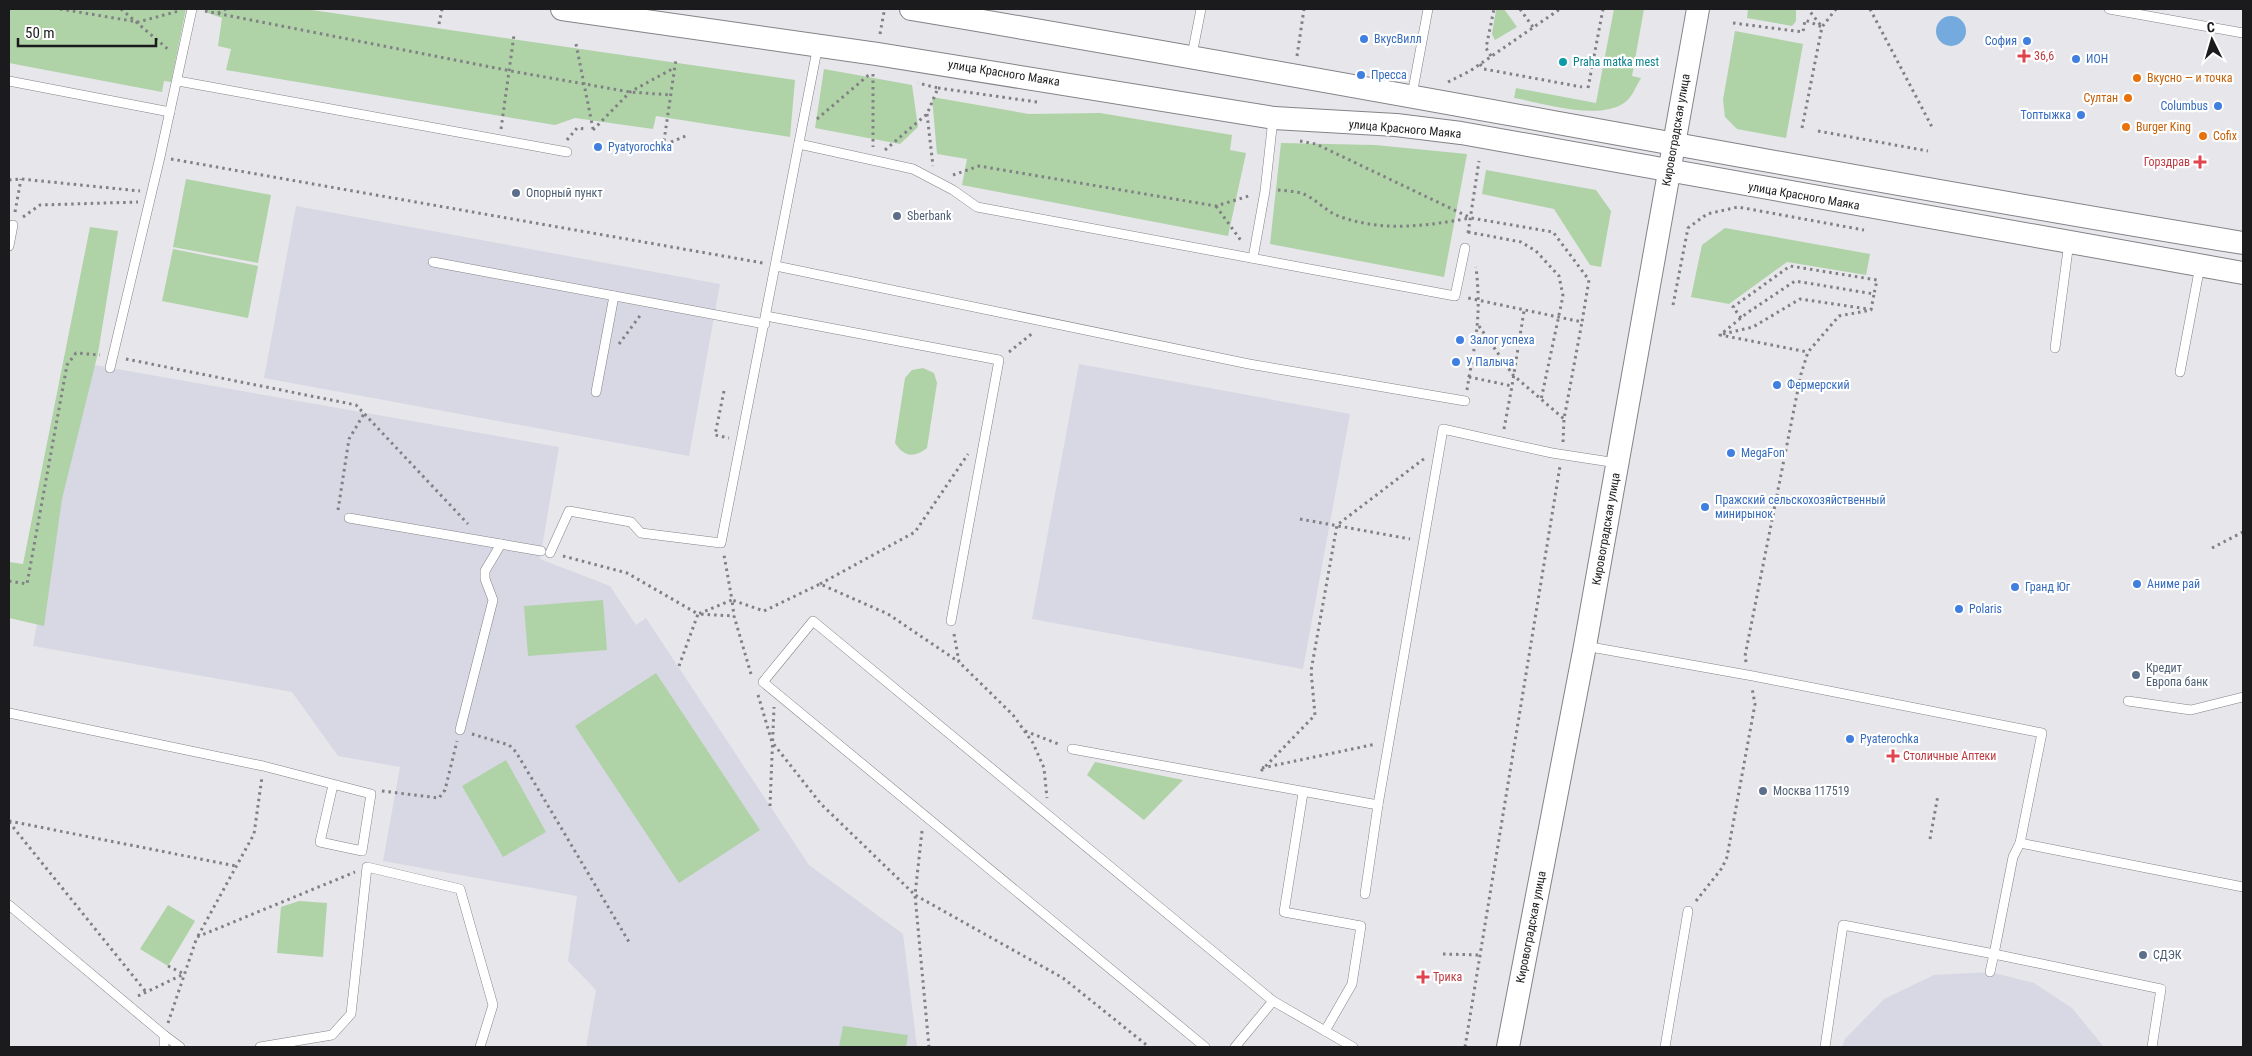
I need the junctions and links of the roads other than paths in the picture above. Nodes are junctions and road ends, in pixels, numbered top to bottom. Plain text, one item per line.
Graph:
1 (192, 9) edge
2 (562, 9) edge
3 (912, 9) edge
4 (1201, 9) edge
5 (1428, 9) edge
6 (1698, 9) edge
7 (2108, 9) edge
8 (2243, 33) edge
9 (818, 45) junction
10 (1192, 55) junction
11 (9, 81) edge
12 (178, 81) junction
13 (1413, 88) junction
14 (170, 112) junction
15 (1272, 128) junction
16 (1674, 142) junction
17 (799, 144) junction
18 (567, 152) dead end
19 (1668, 172) junction
20 (13, 225) road end
21 (2069, 242) junction
22 (2243, 243) edge
23 (1469, 245) road end
24 (9, 246) edge
25 (1253, 258) junction
26 (433, 262) dead end
27 (2200, 265) junction
28 (776, 266) junction
29 (2243, 273) edge
30 (614, 296) junction
31 (766, 320) junction
32 (2055, 348) dead end
33 (110, 368) dead end
34 (2180, 372) dead end
35 (596, 392) dead end
36 (1465, 401) road end
37 (1617, 464) junction
38 (349, 518) road end
39 (500, 544) junction
40 (951, 621) road end
41 (1585, 646) junction
42 (2243, 697) edge
43 (2128, 701) dead end
44 (9, 713) edge
45 (460, 730) road end
46 (1072, 749) road end
47 (333, 785) junction
48 (1303, 793) junction
49 (1378, 805) junction
50 (2020, 843) junction
51 (2243, 887) edge
52 (1365, 894) dead end
53 (9, 905) edge
54 (1688, 911) road end
55 (1994, 954) junction
56 (1990, 972) dead end
57 (1273, 1001) junction
58 (1325, 1031) junction
59 (164, 1035) junction
60 (164, 1047) edge
61 (180, 1047) edge
62 (260, 1047) edge
63 (480, 1047) edge
64 (1204, 1047) edge
65 (1235, 1047) edge
66 (1353, 1047) edge
67 (1508, 1047) edge
68 (1665, 1047) edge
69 (1825, 1047) edge
70 (2152, 1047) edge

1 - 12 lane
2 - 9 street, улица Красного Маяка
3 - 10 street
4 - 10 lane
5 - 13 lane
6 - 16 street, Кировоградская улица
7 - 8 lane
9 - 15 street, улица Красного Маяка
9 - 17 lane
10 - 13 street
11 - 14 lane
12 - 14 lane
12 - 18 lane
13 - 16 street
14 - 33 lane
15 - 19 street, улица Красного Маяка
15 - 25 lane
16 - 19 street, Кировоградская улица
16 - 22 street
17 - 25 lane
17 - 28 lane
19 - 21 street, улица Красного Маяка
19 - 37 street, Кировоградская улица
20 - 24 lane
21 - 27 street, улица Красного Маяка
21 - 32 lane
23 - 25 lane
26 - 30 lane
27 - 29 street, улица Красного Маяка
27 - 34 lane
28 - 31 lane
28 - 36 lane
30 - 31 lane
30 - 35 lane
31 - 39 lane
31 - 40 lane
37 - 41 street, Кировоградская улица
37 - 49 lane
38 - 39 lane
39 - 45 lane
41 - 50 lane
41 - 67 street, Кировоградская улица
42 - 43 lane
44 - 47 lane
46 - 48 lane
47 - 47 lane
48 - 49 lane
48 - 58 lane
49 - 52 lane
50 - 51 lane
50 - 55 lane
53 - 59 lane
54 - 68 lane
55 - 56 lane
55 - 69 lane
55 - 70 lane
57 - 58 lane
57 - 64 lane
57 - 65 lane
58 - 66 lane
59 - 60 lane
59 - 61 lane
62 - 63 lane

